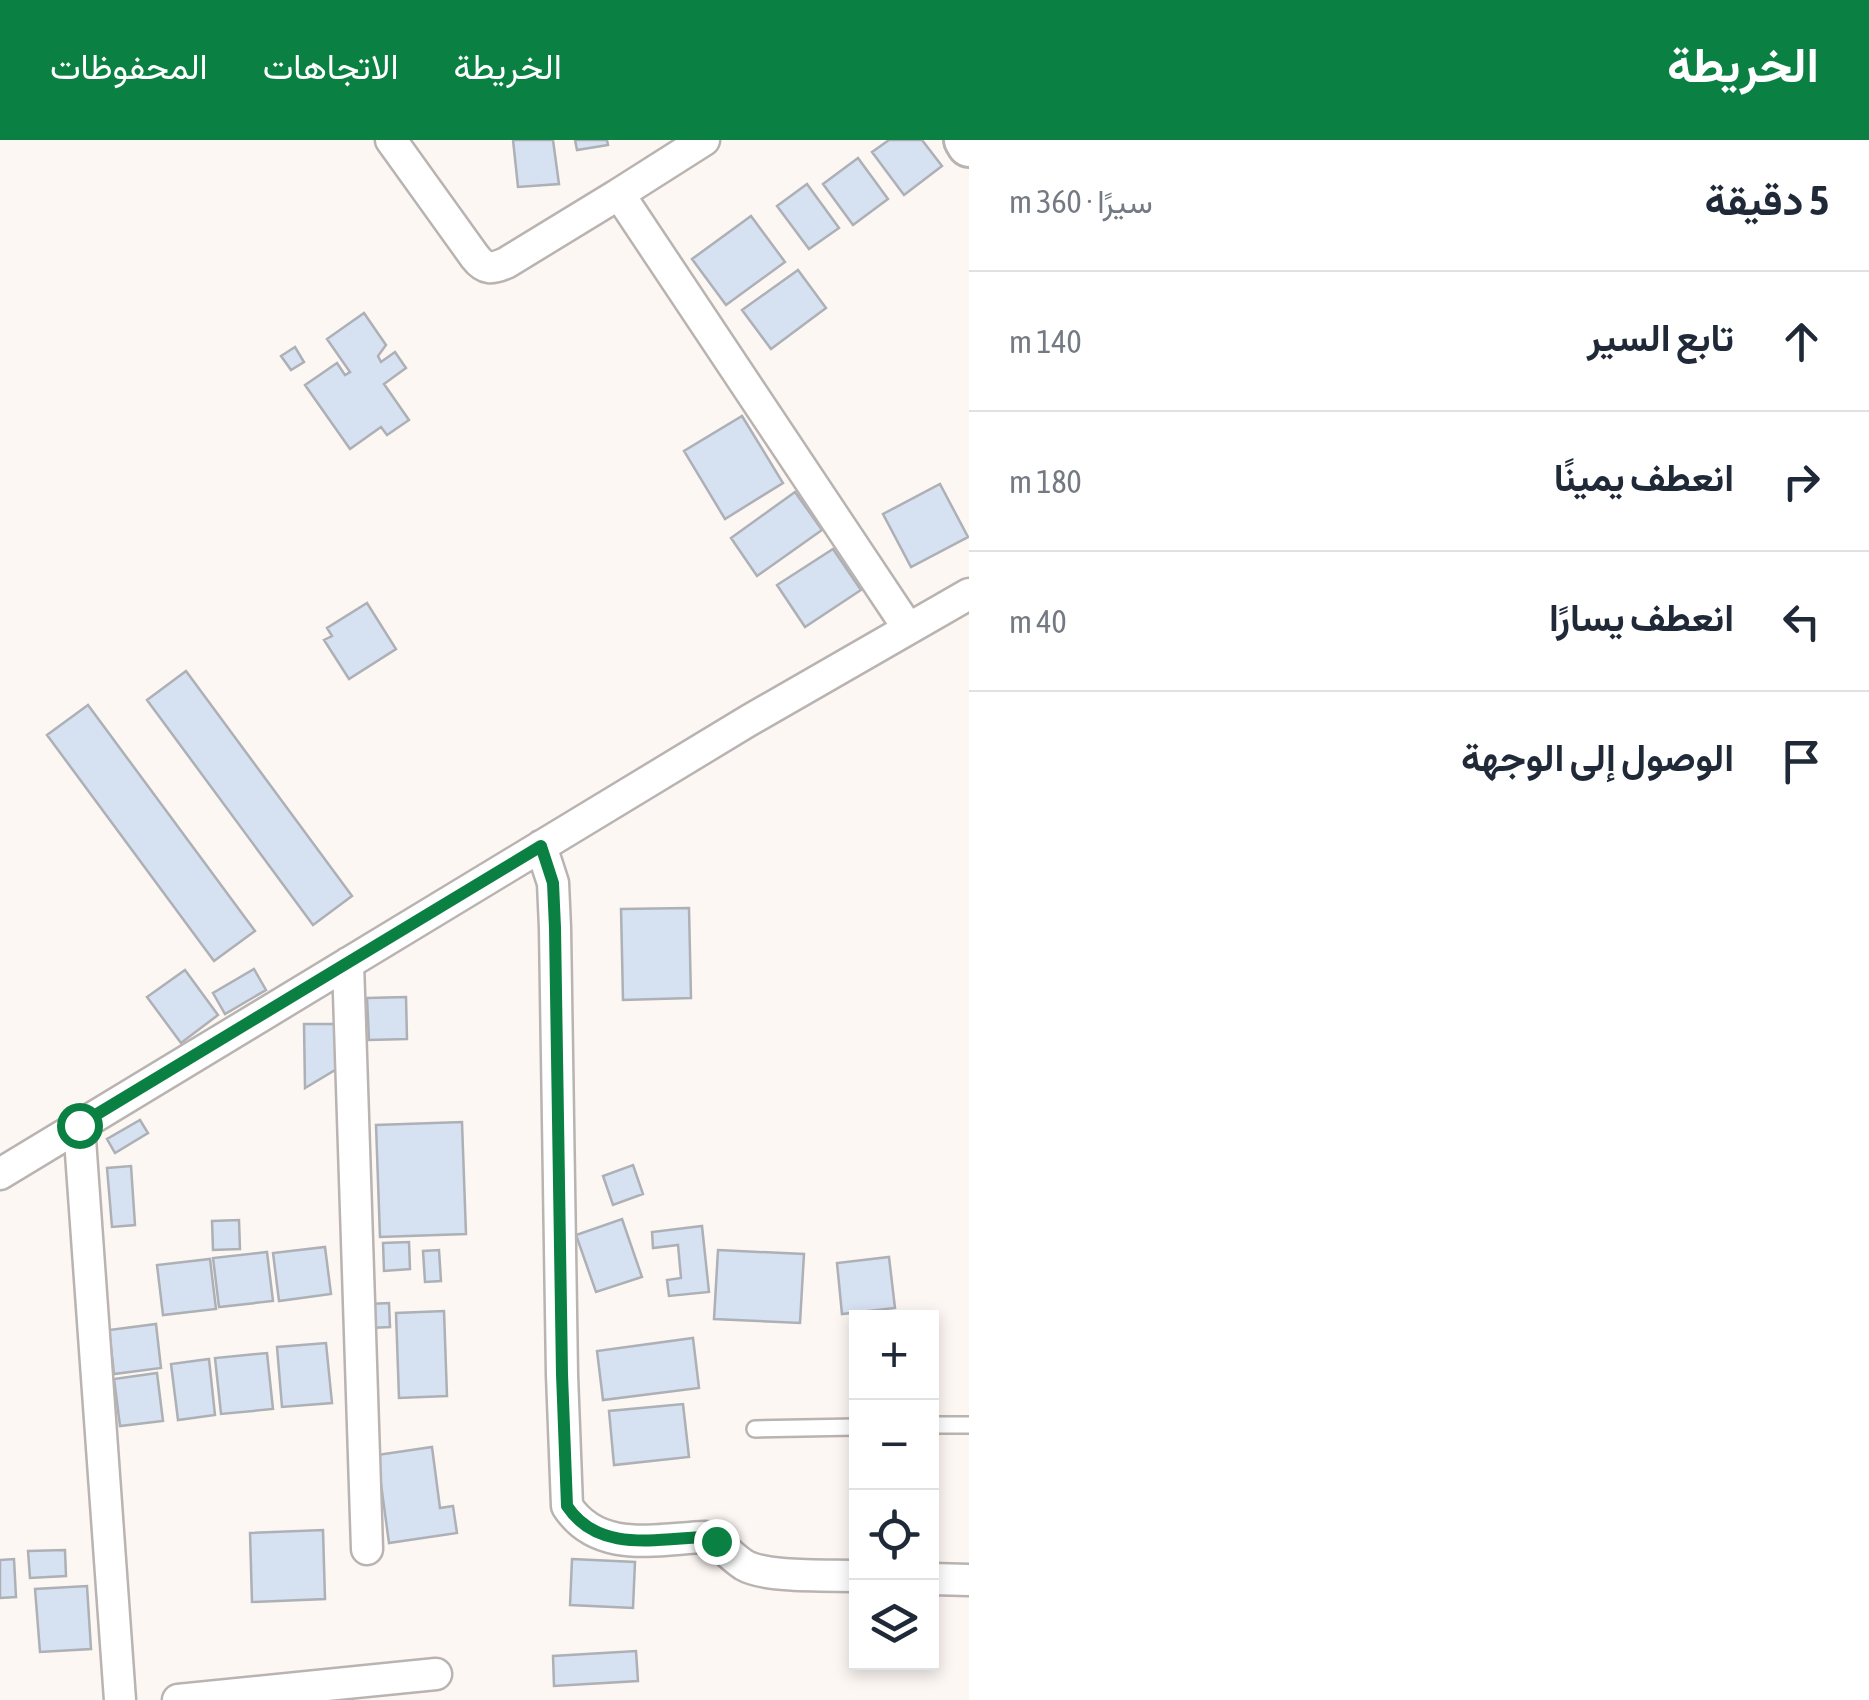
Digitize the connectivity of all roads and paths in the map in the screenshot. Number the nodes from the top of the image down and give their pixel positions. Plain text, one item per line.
1 (391, 140) edge
2 (704, 140) edge
3 (620, 194) junction
4 (969, 594) edge
5 (908, 628) junction
6 (541, 846) junction
7 (348, 963) junction
8 (79, 1125) junction
9 (0, 1174) edge
10 (969, 1424) edge
11 (939, 1425) edge
12 (849, 1427) edge
13 (755, 1429) dead end
14 (367, 1549) dead end
15 (849, 1576) edge
16 (939, 1579) edge
17 (969, 1580) edge
18 (436, 1674) dead end
19 (378, 1690) edge
20 (120, 1700) edge
21 (178, 1700) edge

1 - 3 street
2 - 3 street
3 - 5 street
4 - 5 street
5 - 6 street
6 - 7 street
6 - 15 street
7 - 8 street
7 - 14 street
8 - 9 street
8 - 20 street
10 - 11 lane
12 - 13 lane
16 - 17 street
18 - 19 street
19 - 21 street

